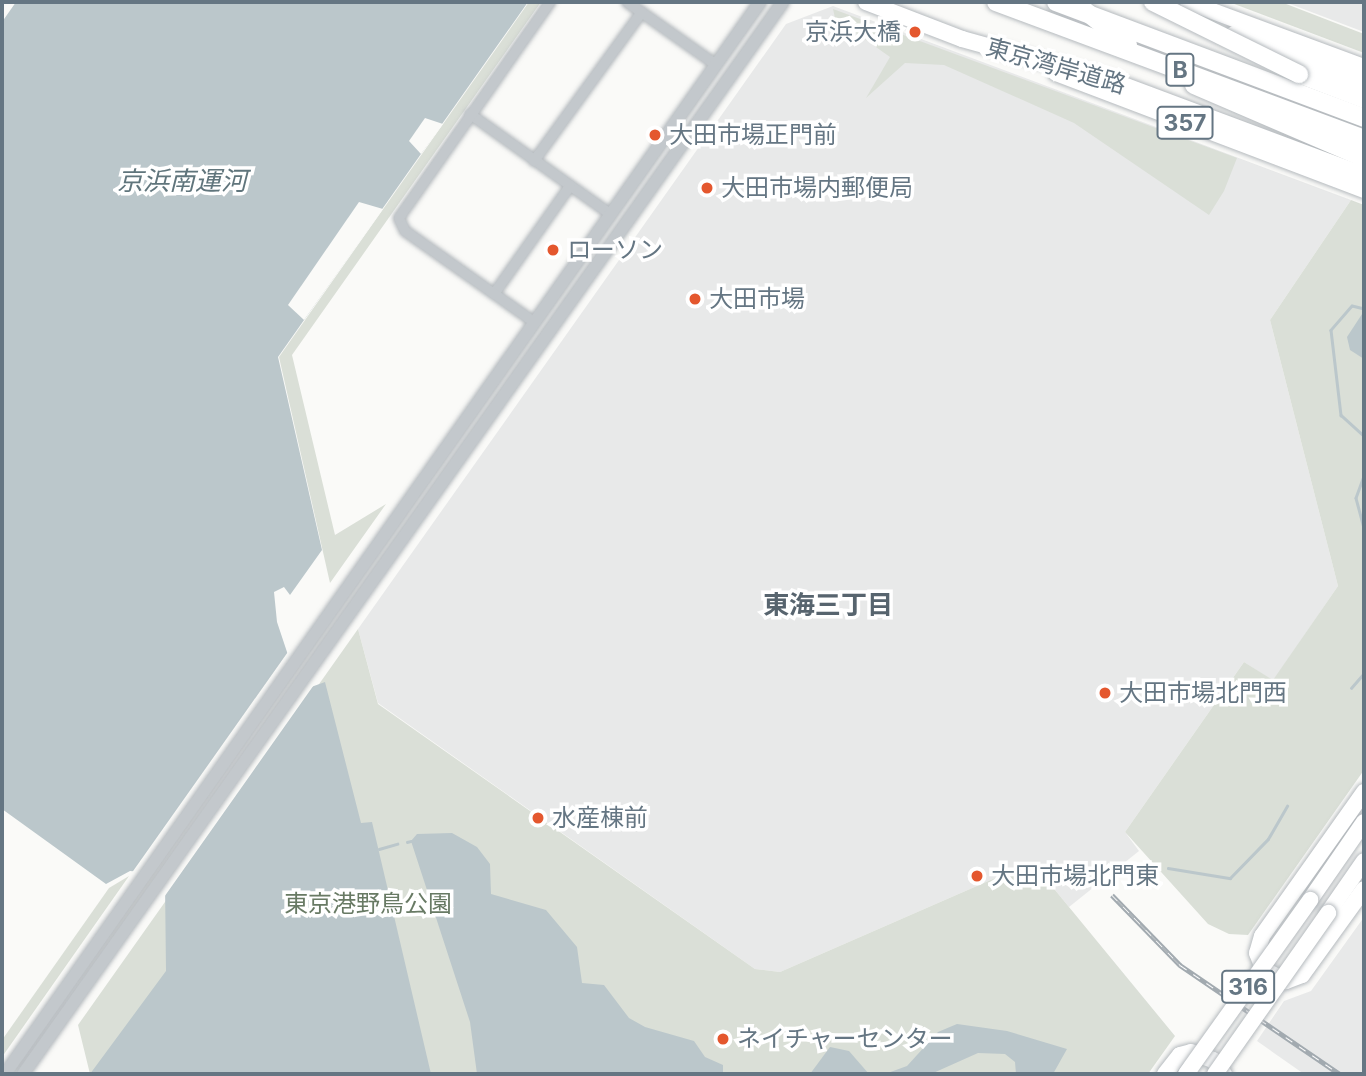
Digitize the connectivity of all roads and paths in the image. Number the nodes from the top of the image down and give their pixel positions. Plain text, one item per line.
1 (550, 2) edge
2 (627, 2) edge
3 (760, 2) edge
4 (783, 2) edge
5 (866, 2) edge
6 (996, 2) edge
7 (1056, 2) edge
8 (1074, 2) edge
9 (1146, 2) edge
10 (1153, 2) edge
11 (1188, 2) edge
12 (642, 12) junction
13 (1007, 51) junction
14 (715, 64) junction
15 (1364, 67) edge
16 (1364, 83) edge
17 (1364, 99) edge
18 (470, 114) junction
19 (1364, 118) edge
20 (1364, 139) edge
21 (1364, 158) edge
22 (534, 161) junction
23 (1364, 175) edge
24 (570, 186) junction
25 (1364, 190) edge
26 (610, 214) junction
27 (494, 294) junction
28 (534, 322) junction
29 (1364, 792) edge
30 (1364, 822) edge
31 (1364, 862) edge
32 (1364, 889) edge
33 (5, 1074) edge
34 (23, 1074) edge
35 (1165, 1074) edge
36 (1186, 1074) edge
37 (1215, 1074) edge
38 (1224, 1074) edge

1 - 18 street
2 - 12 street
3 - 14 street
4 - 34 street
5 - 13 main road, 東京湾岸道路 / 357
6 - 20 highway, B
7 - 19 highway, B
8 - 21 highway, B
9 - 16 main road
10 - 17 highway, B, bridge
11 - 15 main road
12 - 14 street
12 - 22 street
13 - 23 main road, 東京湾岸道路 / 357
13 - 25 main road, 357
14 - 26 street
18 - 22 street
18 - 27 street
22 - 24 street
24 - 26 street
24 - 27 street
26 - 28 street
27 - 28 street
28 - 33 street
29 - 32 main road
30 - 36 main road, 316, bridge
31 - 37 main road, 316, bridge
35 - 38 main road

